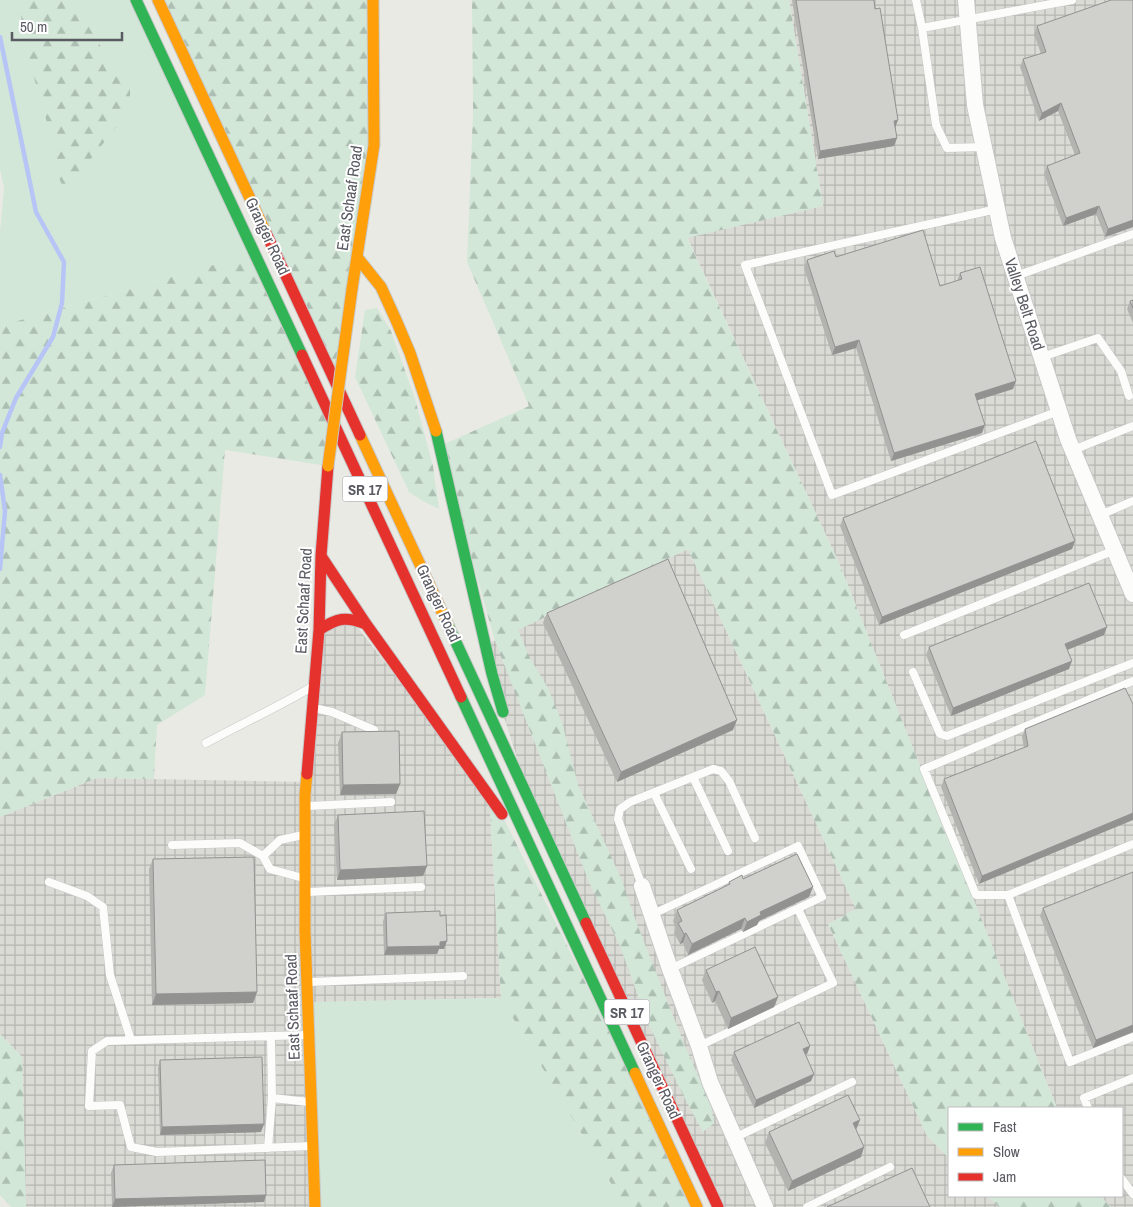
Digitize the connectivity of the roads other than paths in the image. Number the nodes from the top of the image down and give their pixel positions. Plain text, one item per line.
1 (136, 0) edge
2 (158, 0) edge
3 (373, 0) edge
4 (916, 0) edge
5 (966, 0) edge
6 (1072, 0) edge
7 (967, 19) junction
8 (922, 28) junction
9 (984, 147) junction
10 (997, 209) junction
11 (1133, 234) edge
12 (356, 258) junction
13 (1016, 276) junction
14 (1042, 358) junction
15 (1129, 396) dead end
16 (1059, 411) junction
17 (1133, 426) edge
18 (1073, 450) junction
19 (1133, 501) edge
20 (1100, 515) junction
21 (1114, 550) junction
22 (321, 556) junction
23 (1129, 572) edge
24 (1133, 594) edge
25 (366, 624) junction
26 (318, 630) junction
27 (904, 634) dead end
28 (1133, 663) edge
29 (913, 672) dead end
30 (1133, 681) edge
31 (314, 686) junction
32 (312, 707) junction
33 (374, 730) edge
34 (206, 743) dead end
35 (693, 777) junction
36 (654, 793) junction
37 (391, 802) dead end
38 (305, 806) junction
39 (536, 816) junction
40 (305, 835) junction
41 (755, 838) dead end
42 (1133, 844) edge
43 (172, 846) dead end
44 (728, 851) dead end
45 (263, 856) junction
46 (691, 869) dead end
47 (305, 879) junction
48 (49, 882) dead end
49 (642, 886) joint
50 (421, 887) dead end
51 (305, 892) junction
52 (1008, 896) junction
53 (798, 908) junction
54 (653, 914) junction
55 (670, 969) junction
56 (463, 976) dead end
57 (590, 979) junction
58 (307, 982) junction
59 (309, 1035) junction
60 (272, 1036) junction
61 (1133, 1037) edge
62 (131, 1040) junction
63 (700, 1046) junction
64 (1133, 1078) edge
65 (852, 1082) dead end
66 (272, 1098) junction
67 (311, 1102) junction
68 (1088, 1107) edge
69 (734, 1138) junction
70 (313, 1146) junction
71 (268, 1148) junction
72 (890, 1168) dead end
73 (1123, 1180) edge
74 (1133, 1194) edge
75 (315, 1207) edge
76 (696, 1207) edge
77 (718, 1207) edge
78 (764, 1207) edge
79 (807, 1207) edge

1 - 57 main road, Granger Road / SR 17
2 - 39 main road, Granger Road / SR 17
3 - 12 main road, East Schaaf Road
4 - 8 lane
5 - 7 street, Valley Belt Road
6 - 7 lane
7 - 8 lane
7 - 9 street, Valley Belt Road
8 - 9 lane
9 - 10 street, Valley Belt Road
10 - 13 street, Valley Belt Road
10 - 16 lane
11 - 13 lane
12 - 22 main road, East Schaaf Road, bridge
12 - 39 main road
13 - 14 street, Valley Belt Road
14 - 15 lane
14 - 16 street, Valley Belt Road
16 - 18 street, Valley Belt Road
17 - 18 lane
18 - 20 street, Valley Belt Road
19 - 20 lane
20 - 21 street, Valley Belt Road
21 - 23 street, Valley Belt Road
21 - 27 lane
22 - 25 main road
22 - 26 main road, East Schaaf Road
23 - 24 street, Valley Belt Road
25 - 26 main road
25 - 57 main road
26 - 31 main road, East Schaaf Road
28 - 29 lane
30 - 52 lane
31 - 32 main road, East Schaaf Road
31 - 34 lane
32 - 33 lane
32 - 38 main road, East Schaaf Road
35 - 36 lane
35 - 41 lane
35 - 44 lane
36 - 46 lane
36 - 49 lane
37 - 38 lane
38 - 40 main road, East Schaaf Road
39 - 77 main road, Granger Road / SR 17
40 - 45 lane
40 - 47 main road, East Schaaf Road
42 - 52 lane
43 - 45 lane
45 - 47 lane
47 - 51 main road, East Schaaf Road
48 - 62 lane
49 - 54 street
50 - 51 lane
51 - 58 main road, East Schaaf Road
52 - 61 lane
53 - 54 lane
53 - 55 lane
53 - 63 lane
54 - 55 street
55 - 63 street
56 - 58 lane
57 - 76 main road, Granger Road / SR 17
58 - 59 main road, East Schaaf Road
59 - 60 lane
59 - 67 main road, East Schaaf Road
60 - 62 lane
60 - 66 lane
62 - 71 lane
63 - 69 street
64 - 68 lane
65 - 69 lane
66 - 67 lane
66 - 71 lane
67 - 70 main road, East Schaaf Road
69 - 78 street
70 - 71 lane
70 - 75 main road, East Schaaf Road
72 - 79 lane
73 - 74 lane

